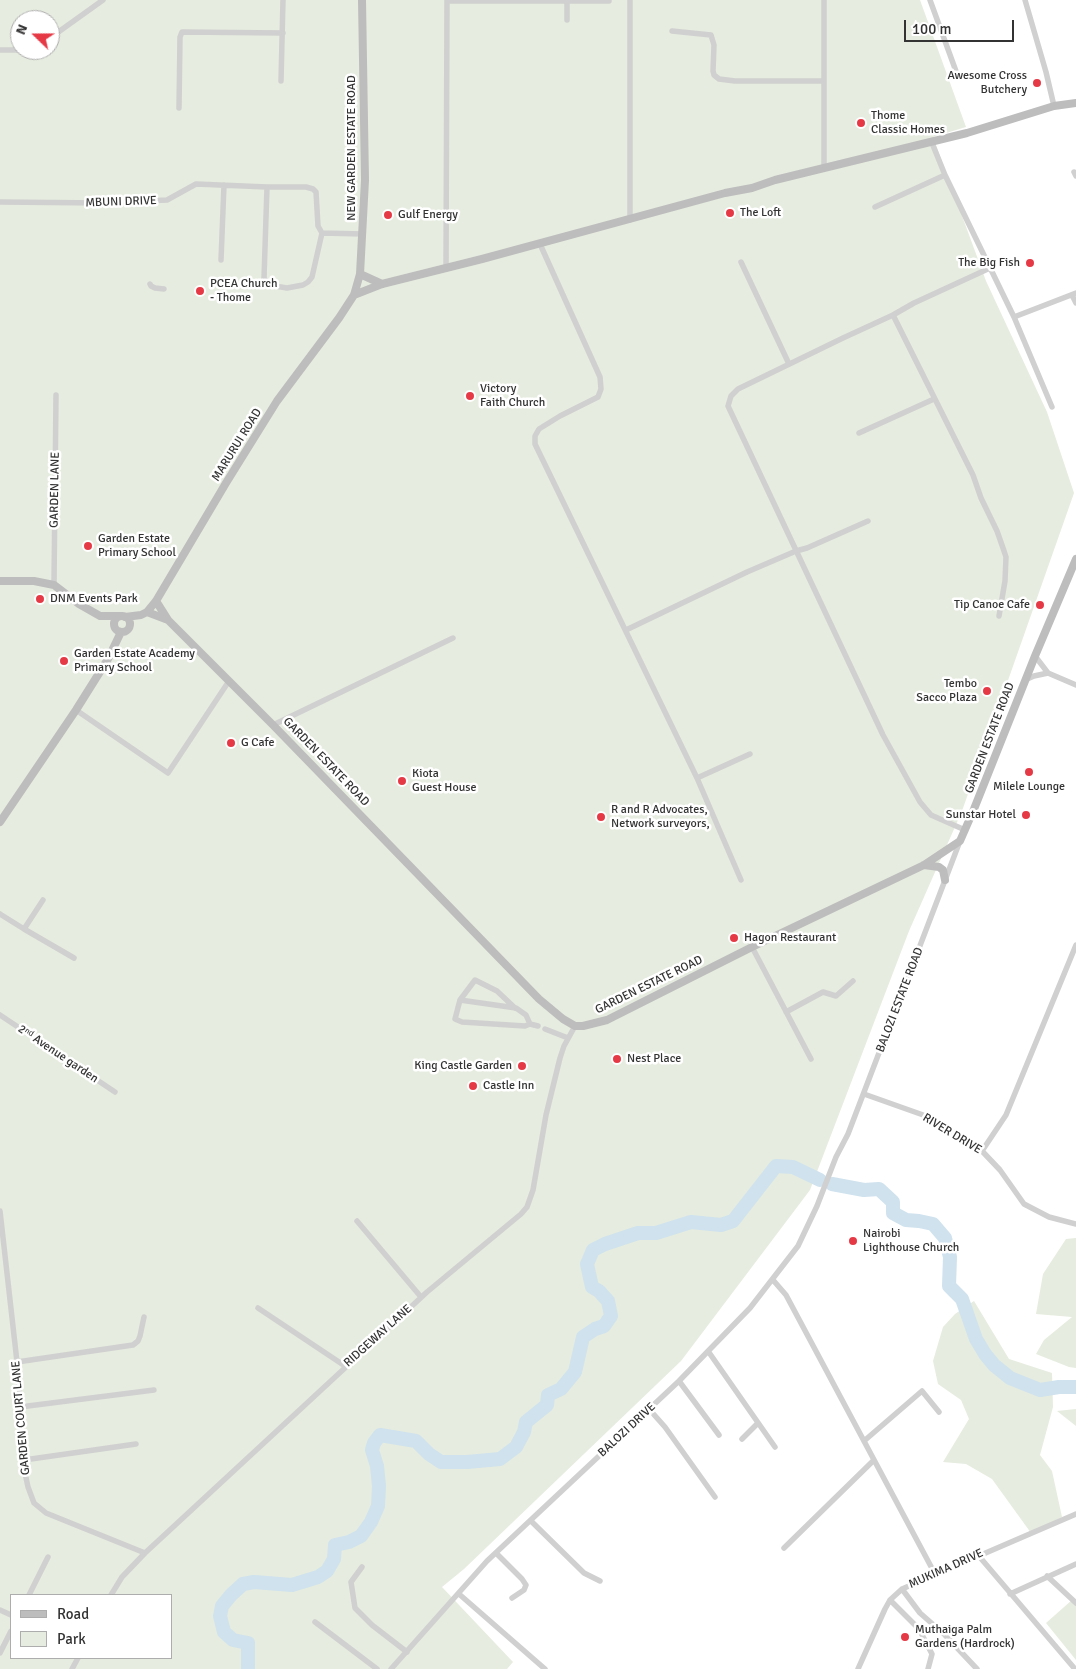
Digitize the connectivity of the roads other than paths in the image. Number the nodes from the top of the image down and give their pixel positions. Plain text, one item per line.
1 (103, 0) edge
2 (284, 0) edge
3 (362, 0) edge
4 (447, 0) edge
5 (630, 0) edge
6 (824, 0) edge
7 (930, 0) edge
8 (1025, 0) edge
9 (567, 1) edge
10 (609, 1) edge
11 (566, 20) dead end
12 (60, 31) edge
13 (672, 31) dead end
14 (283, 33) junction
15 (958, 74) dead end
16 (281, 81) dead end
17 (823, 81) junction
18 (1076, 103) edge
19 (1054, 106) junction
20 (179, 108) dead end
21 (932, 143) junction
22 (824, 168) junction
23 (945, 175) junction
24 (224, 185) junction
25 (267, 187) junction
26 (0, 202) edge
27 (875, 207) dead end
28 (630, 220) junction
29 (322, 233) junction
30 (363, 234) junction
31 (540, 244) junction
32 (221, 260) dead end
33 (741, 262) dead end
34 (990, 268) junction
35 (446, 269) junction
36 (360, 274) junction
37 (150, 284) dead end
38 (382, 284) junction
39 (164, 289) dead end
40 (1074, 294) edge
41 (354, 295) junction
42 (1076, 303) edge
43 (893, 315) junction
44 (1014, 317) junction
45 (789, 364) junction
46 (56, 395) dead end
47 (934, 399) junction
48 (1052, 407) dead end
49 (859, 433) dead end
50 (868, 521) dead end
51 (796, 551) junction
52 (1076, 559) edge
53 (0, 580) edge
54 (54, 584) junction
55 (156, 601) junction
56 (144, 613) junction
57 (100, 616) junction
58 (123, 616) junction
59 (999, 616) dead end
60 (168, 620) junction
61 (122, 629) junction
62 (626, 630) junction
63 (453, 638) dead end
64 (1034, 656) junction
65 (1048, 673) junction
66 (1025, 680) junction
67 (230, 681) junction
68 (1076, 685) edge
69 (76, 710) junction
70 (273, 725) junction
71 (750, 754) dead end
72 (697, 778) junction
73 (0, 822) edge
74 (965, 830) junction
75 (960, 841) junction
76 (924, 865) junction
77 (741, 880) dead end
78 (945, 880) junction
79 (43, 900) dead end
80 (0, 914) edge
81 (24, 929) junction
82 (1076, 945) edge
83 (752, 947) junction
84 (74, 958) dead end
85 (853, 981) dead end
86 (460, 1000) junction
87 (516, 1008) junction
88 (786, 1012) junction
89 (0, 1015) edge
90 (530, 1024) junction
91 (538, 1026) dead end
92 (575, 1026) junction
93 (545, 1029) dead end
94 (568, 1038) junction
95 (811, 1059) dead end
96 (115, 1092) dead end
97 (864, 1094) junction
98 (982, 1151) junction
99 (836, 1157) joint
100 (0, 1211) edge
101 (357, 1221) dead end
102 (1076, 1224) edge
103 (773, 1280) junction
104 (421, 1297) junction
105 (258, 1308) dead end
106 (144, 1318) dead end
107 (708, 1352) junction
108 (17, 1362) junction
109 (345, 1366) junction
110 (679, 1381) junction
111 (154, 1390) dead end
112 (20, 1407) junction
113 (650, 1409) junction
114 (939, 1412) dead end
115 (758, 1423) junction
116 (719, 1435) dead end
117 (742, 1439) dead end
118 (864, 1441) junction
119 (136, 1444) dead end
120 (775, 1447) dead end
121 (24, 1460) junction
122 (874, 1460) junction
123 (715, 1497) dead end
124 (1076, 1514) edge
125 (530, 1521) junction
126 (784, 1548) dead end
127 (144, 1553) junction
128 (496, 1553) junction
129 (978, 1556) junction
130 (48, 1557) dead end
131 (1076, 1564) edge
132 (362, 1566) dead end
133 (935, 1574) junction
134 (1046, 1576) junction
135 (600, 1581) dead end
136 (902, 1589) junction
137 (30, 1594) edge
138 (112, 1594) edge
139 (459, 1594) junction
140 (1010, 1594) junction
141 (512, 1598) dead end
142 (890, 1600) junction
143 (1076, 1603) edge
144 (316, 1622) dead end
145 (10, 1633) edge
146 (407, 1652) junction
147 (0, 1653) edge
148 (377, 1669) edge
149 (391, 1669) edge
150 (545, 1669) edge
151 (858, 1669) edge
152 (928, 1669) edge
153 (977, 1669) edge
154 (1075, 1669) edge

1 - 12 street
2 - 14 street
3 - 30 street, NEW GARDEN ESTATE ROAD
4 - 9 street
4 - 35 street
5 - 28 street
6 - 17 street
7 - 15 street
8 - 19 street
9 - 10 street
9 - 11 street
13 - 17 street
14 - 16 street
14 - 20 street
17 - 22 street
18 - 19 street
19 - 21 street
21 - 22 street
21 - 23 street
22 - 28 street
23 - 27 street
23 - 34 street
24 - 25 street, MBUNI DRIVE
24 - 26 street, MBUNI DRIVE
24 - 32 street
25 - 29 street, MBUNI DRIVE
25 - 29 street
28 - 31 street
29 - 30 street
30 - 36 street, NEW GARDEN ESTATE ROAD
31 - 35 street
31 - 62 street
33 - 45 street
34 - 43 street
34 - 44 street
35 - 38 street
36 - 38 street
36 - 41 street, NEW GARDEN ESTATE ROAD
37 - 39 street
38 - 41 street
40 - 42 street
40 - 44 street
41 - 55 street, MARURUI ROAD
43 - 45 street
43 - 47 street
44 - 48 street
45 - 51 street
46 - 54 street, GARDEN LANE
47 - 49 street
47 - 59 street
50 - 51 street
51 - 62 street
51 - 74 street
52 - 64 street, GARDEN ESTATE ROAD
53 - 54 street
54 - 57 street, GARDEN ESTATE ROAD
55 - 56 street, MARURUI ROAD
55 - 60 street
56 - 58 street, GARDEN ESTATE ROAD
56 - 60 street, GARDEN ESTATE ROAD
56 - 61 street, MARURUI ROAD
57 - 58 street, GARDEN ESTATE ROAD
57 - 61 street
58 - 61 street
58 - 61 street
60 - 67 street, GARDEN ESTATE ROAD
61 - 69 street
62 - 72 street
63 - 70 street
64 - 65 street
64 - 66 street, GARDEN ESTATE ROAD
65 - 66 street
65 - 68 street
66 - 74 street, GARDEN ESTATE ROAD
67 - 69 street
67 - 70 street, GARDEN ESTATE ROAD
69 - 73 street
70 - 92 street, GARDEN ESTATE ROAD
71 - 72 street
72 - 77 street
74 - 75 street, GARDEN ESTATE ROAD
75 - 76 street, GARDEN ESTATE ROAD
75 - 78 street, BALOZI ESTATE ROAD
76 - 78 street
76 - 83 street, GARDEN ESTATE ROAD
78 - 97 street, BALOZI ESTATE ROAD
79 - 81 street
80 - 81 street
81 - 84 street
82 - 98 street
83 - 88 street
83 - 92 street, GARDEN ESTATE ROAD
85 - 88 street
86 - 87 street
86 - 87 street
86 - 90 street
87 - 90 street
88 - 95 street
89 - 96 street, 2ⁿᵈ Avenue garden
90 - 91 street
92 - 94 street, RIDGEWAY LANE
93 - 94 street
94 - 104 street, RIDGEWAY LANE
97 - 98 street, RIVER DRIVE
97 - 99 street, BALOZI ESTATE ROAD
98 - 102 street, RIVER DRIVE
99 - 103 street, BALOZI DRIVE
100 - 108 street, GARDEN COURT LANE
101 - 104 street
103 - 107 street, BALOZI DRIVE
103 - 118 street
104 - 109 street, RIDGEWAY LANE
105 - 109 street
106 - 108 street
107 - 110 street, BALOZI DRIVE
107 - 115 street
108 - 112 street, GARDEN COURT LANE
109 - 127 street, RIDGEWAY LANE
110 - 113 street, BALOZI DRIVE
110 - 116 street
111 - 112 street
112 - 121 street, GARDEN COURT LANE
113 - 123 street
113 - 125 street, BALOZI DRIVE
114 - 118 street
115 - 117 street
115 - 120 street
118 - 122 street
119 - 121 street
121 - 127 street, GARDEN COURT LANE
122 - 126 street
122 - 133 street
124 - 129 street, MUKIMA DRIVE
125 - 128 street, BALOZI DRIVE
125 - 135 street
127 - 138 street, RIDGEWAY LANE
128 - 139 street, BALOZI DRIVE
128 - 141 street
129 - 133 street, MUKIMA DRIVE
129 - 140 street
130 - 137 street
131 - 134 street
132 - 146 street
133 - 136 street, MUKIMA DRIVE
134 - 140 street
134 - 143 street
136 - 142 street, MUKIMA DRIVE
136 - 153 street
139 - 146 street, BALOZI DRIVE
139 - 150 street
140 - 154 street
142 - 151 street, MUKIMA DRIVE
142 - 152 street
144 - 148 street
145 - 147 street
146 - 149 street, BALOZI DRIVE

